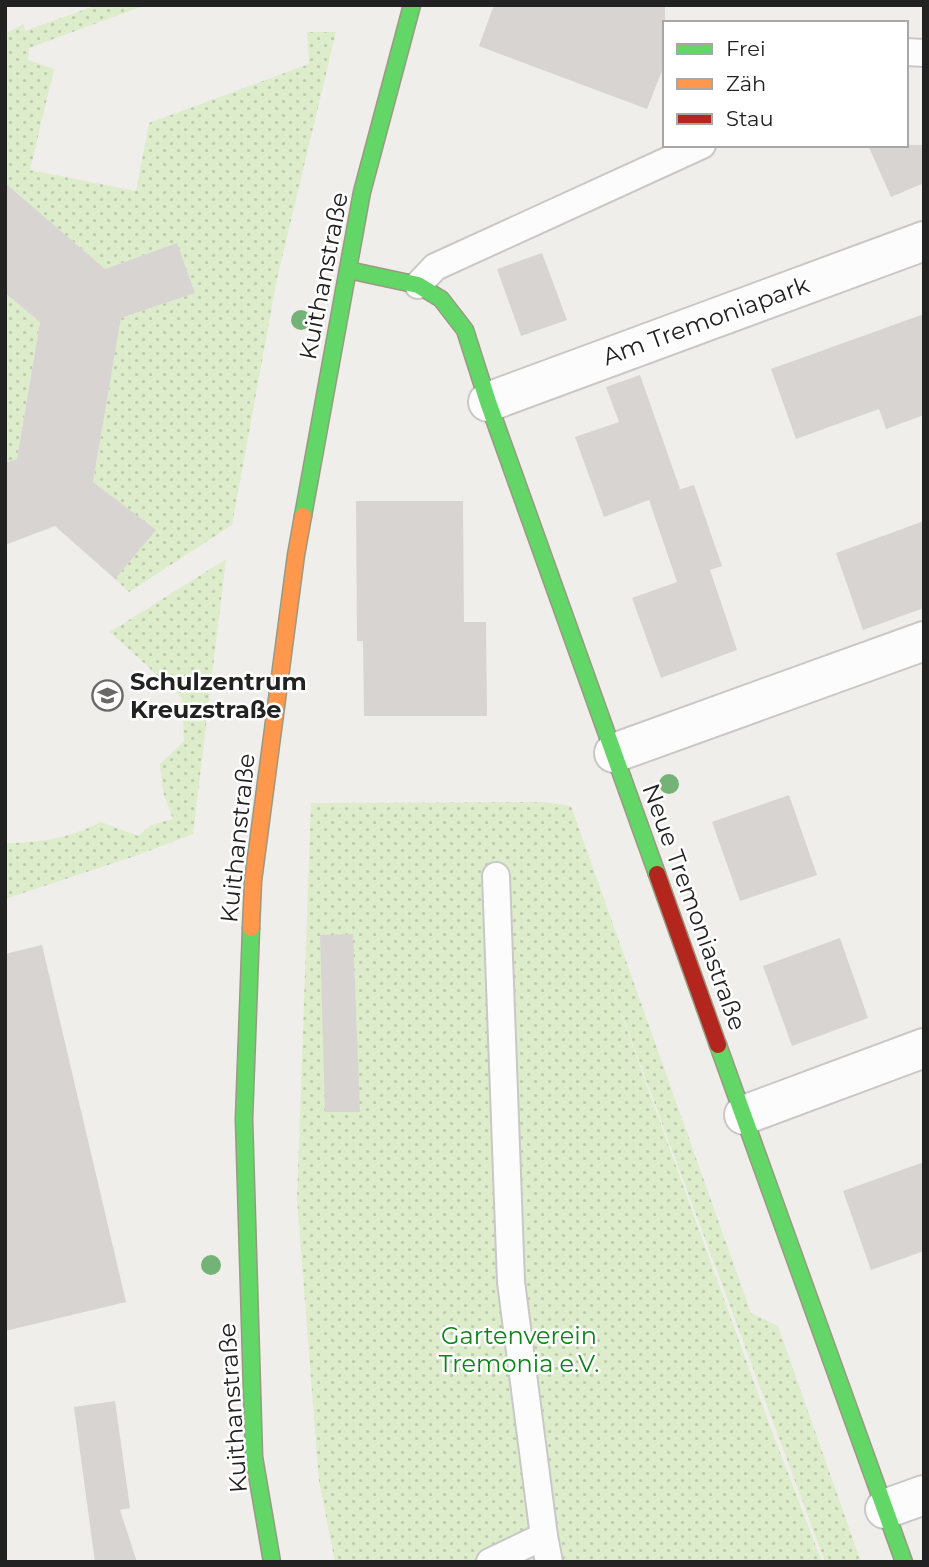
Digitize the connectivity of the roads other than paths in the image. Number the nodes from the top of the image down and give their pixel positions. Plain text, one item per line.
1 (412, 5) edge
2 (698, 147) edge
3 (924, 241) edge
4 (348, 270) junction
5 (418, 285) junction
6 (488, 402) junction
7 (924, 641) edge
8 (614, 753) junction
9 (496, 876) dead end
10 (924, 1048) edge
11 (744, 1115) junction
12 (924, 1495) edge
13 (885, 1509) junction
14 (546, 1549) edge
15 (272, 1562) edge
16 (490, 1562) edge
17 (904, 1562) edge

1 - 4 street, Kuithanstraße
2 - 5 lane
3 - 6 street, Am Tremoniapark
4 - 5 street
4 - 15 street, Kuithanstraße
5 - 6 street, Neue Tremoniastraße
6 - 8 street, Neue Tremoniastraße
7 - 8 street
8 - 11 street, Neue Tremoniastraße
9 - 14 lane
10 - 11 street
11 - 13 street, Neue Tremoniastraße
12 - 13 street
13 - 17 street, Neue Tremoniastraße
14 - 16 lane

